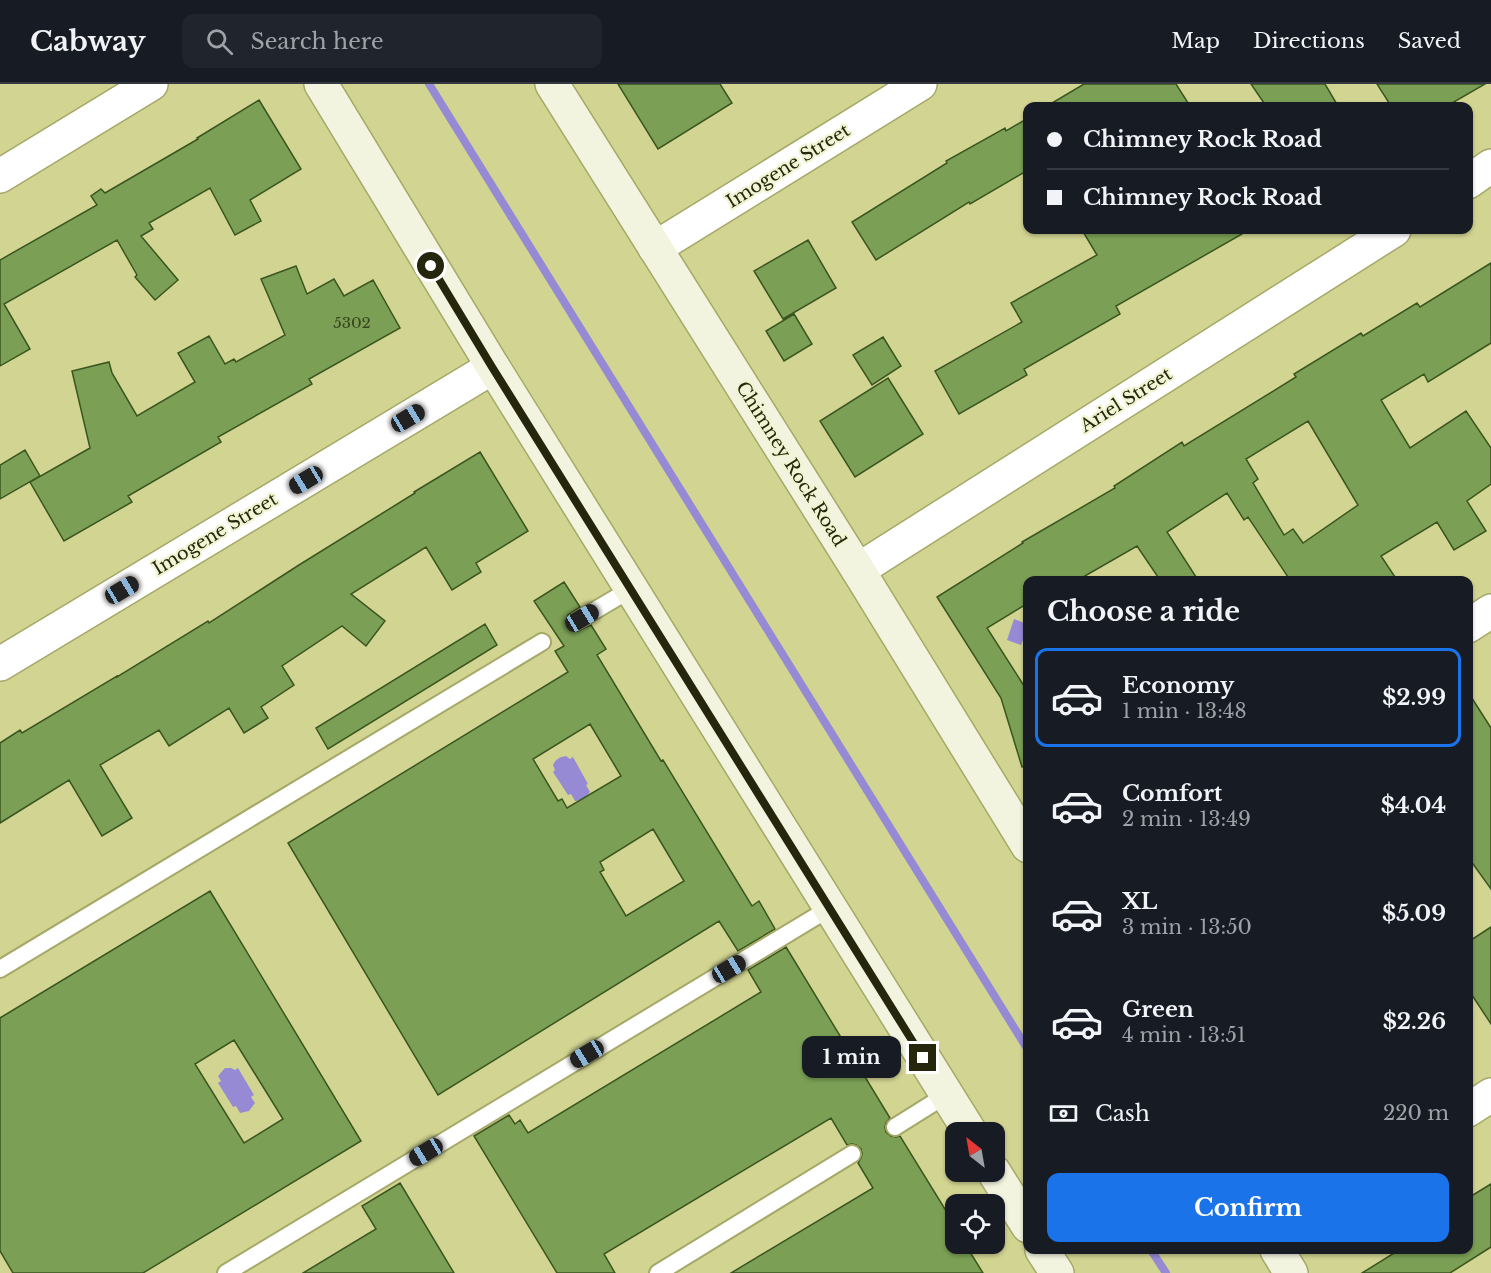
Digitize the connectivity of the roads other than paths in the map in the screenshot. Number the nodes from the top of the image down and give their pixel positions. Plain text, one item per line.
1 (151, 84) edge
2 (321, 84) edge
3 (552, 84) edge
4 (921, 84) edge
5 (1491, 166) edge
6 (0, 176) edge
7 (1473, 179) edge
8 (1388, 234) edge
9 (655, 248) junction
10 (492, 367) junction
11 (858, 570) junction
12 (631, 589) junction
13 (1491, 611) edge
14 (577, 621) dead end
15 (1473, 623) edge
16 (542, 642) dead end
17 (0, 664) edge
18 (1023, 838) edge
19 (830, 908) junction
20 (0, 969) edge
21 (946, 1095) junction
22 (1491, 1095) edge
23 (1473, 1107) edge
24 (964, 1122) edge
25 (895, 1127) dead end
26 (852, 1154) dead end
27 (1000, 1182) edge
28 (1023, 1218) edge
29 (1045, 1254) edge
30 (1279, 1254) edge
31 (226, 1273) edge
32 (658, 1273) edge
33 (1057, 1273) edge
34 (1291, 1273) edge

1 - 6 street
2 - 10 main road
3 - 9 main road, Chimney Rock Road
4 - 9 street, Imogene Street
5 - 7 street
8 - 11 street, Ariel Street
9 - 11 main road, Chimney Rock Road
10 - 12 main road
10 - 17 street, Imogene Street
11 - 18 main road, Chimney Rock Road
12 - 14 lane
12 - 19 main road
13 - 15 street
16 - 20 lane
19 - 21 main road
19 - 31 lane
21 - 24 main road
21 - 25 lane
22 - 23 street
26 - 32 lane
27 - 28 main road
29 - 33 main road
30 - 34 main road

